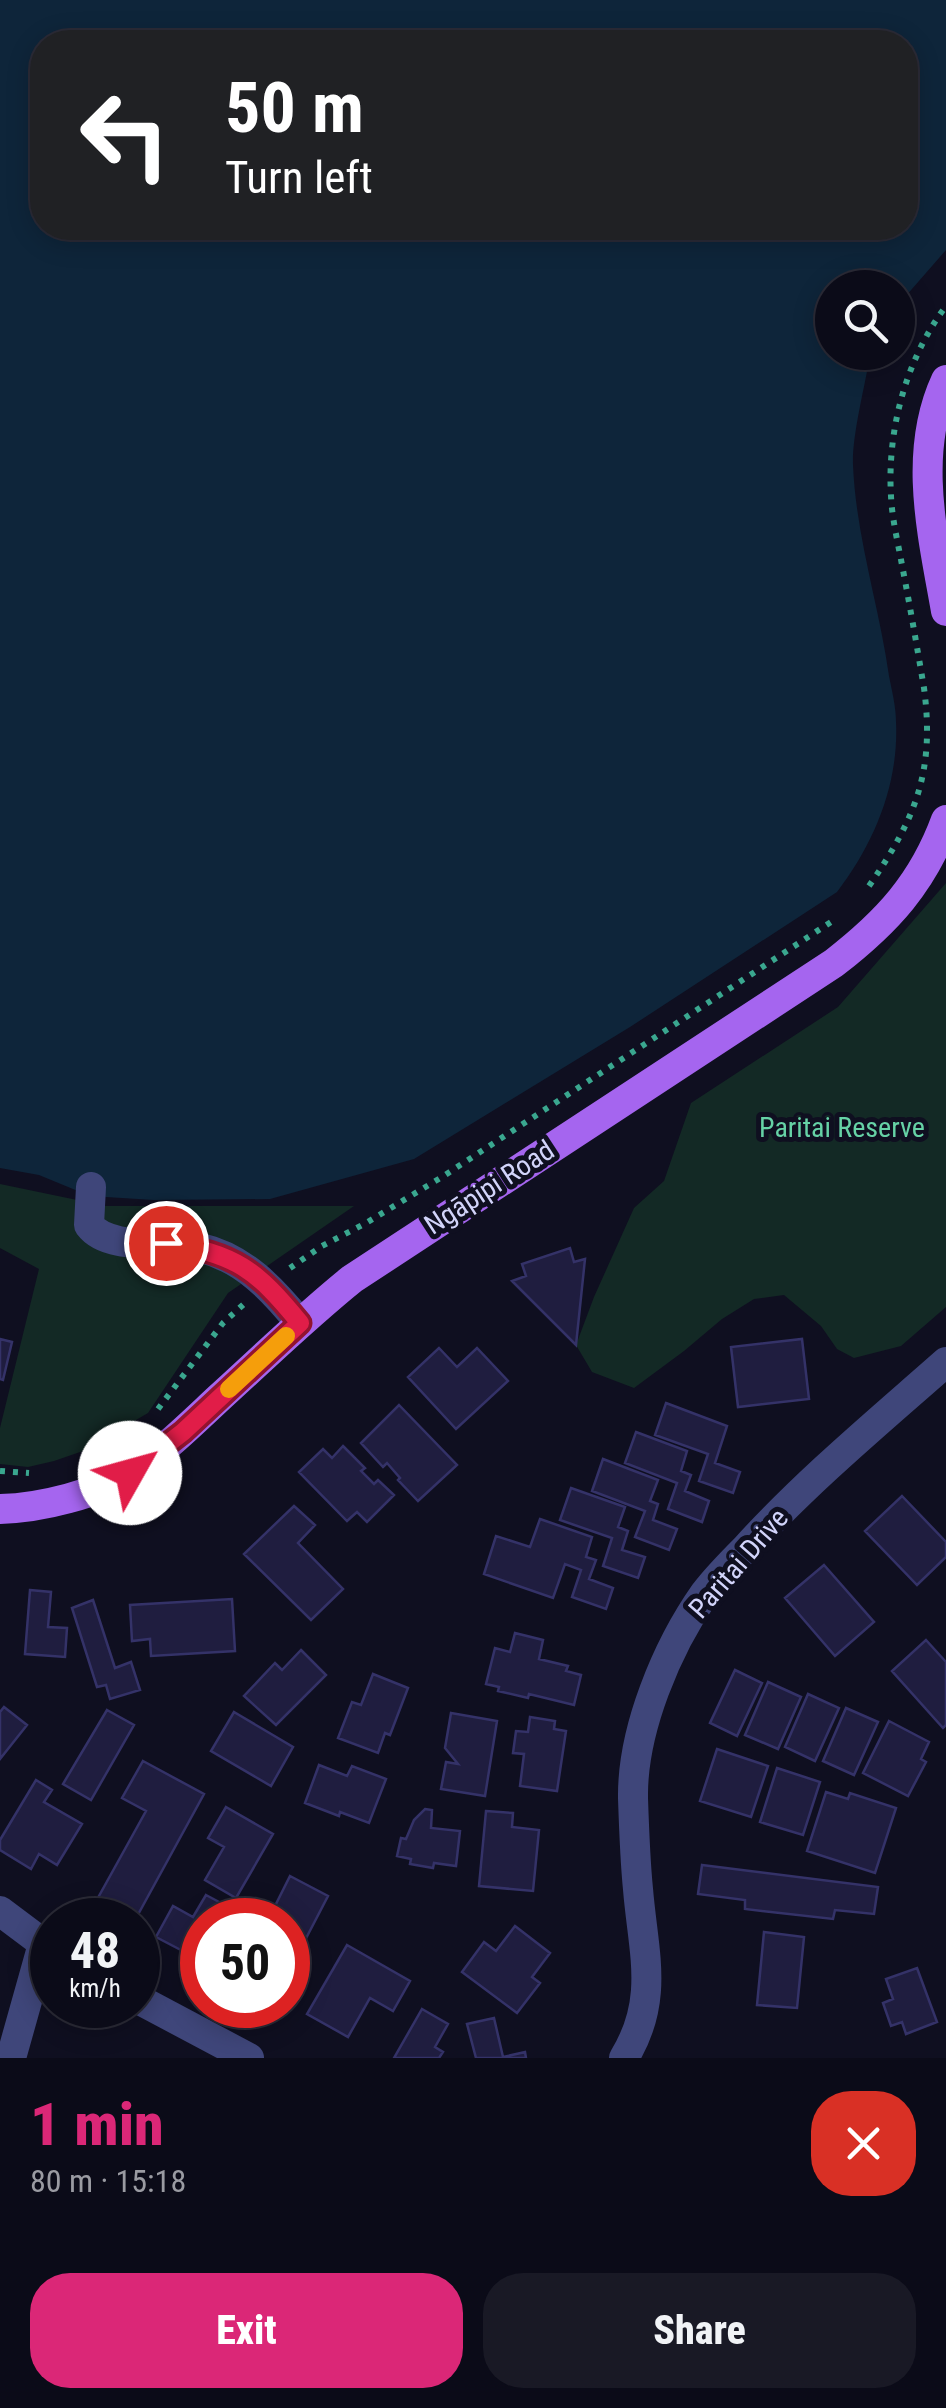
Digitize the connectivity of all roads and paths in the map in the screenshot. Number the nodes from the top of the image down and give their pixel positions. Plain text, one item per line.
1 (946, 306) edge
2 (946, 380) edge
3 (946, 611) edge
4 (946, 820) edge
5 (862, 894) dead end
6 (836, 918) dead end
7 (90, 1187) dead end
8 (266, 1284) junction
9 (300, 1323) junction
10 (946, 1362) edge
11 (68, 1467) dead end
12 (0, 1471) edge
13 (38, 1474) dead end
14 (0, 1509) edge
15 (0, 1911) edge
16 (30, 1934) edge
17 (30, 2001) edge
18 (160, 2011) edge
19 (11, 2058) edge
20 (248, 2058) edge
21 (624, 2058) edge

1 - 5 path
2 - 3 main road
4 - 9 main road, Ngāpipi Road
6 - 8 path
7 - 8 street
8 - 9 street
8 - 11 path
9 - 14 main road, Ngāpipi Road
10 - 21 street, Paritai Drive
12 - 13 path
15 - 16 street
17 - 19 street
18 - 20 street

